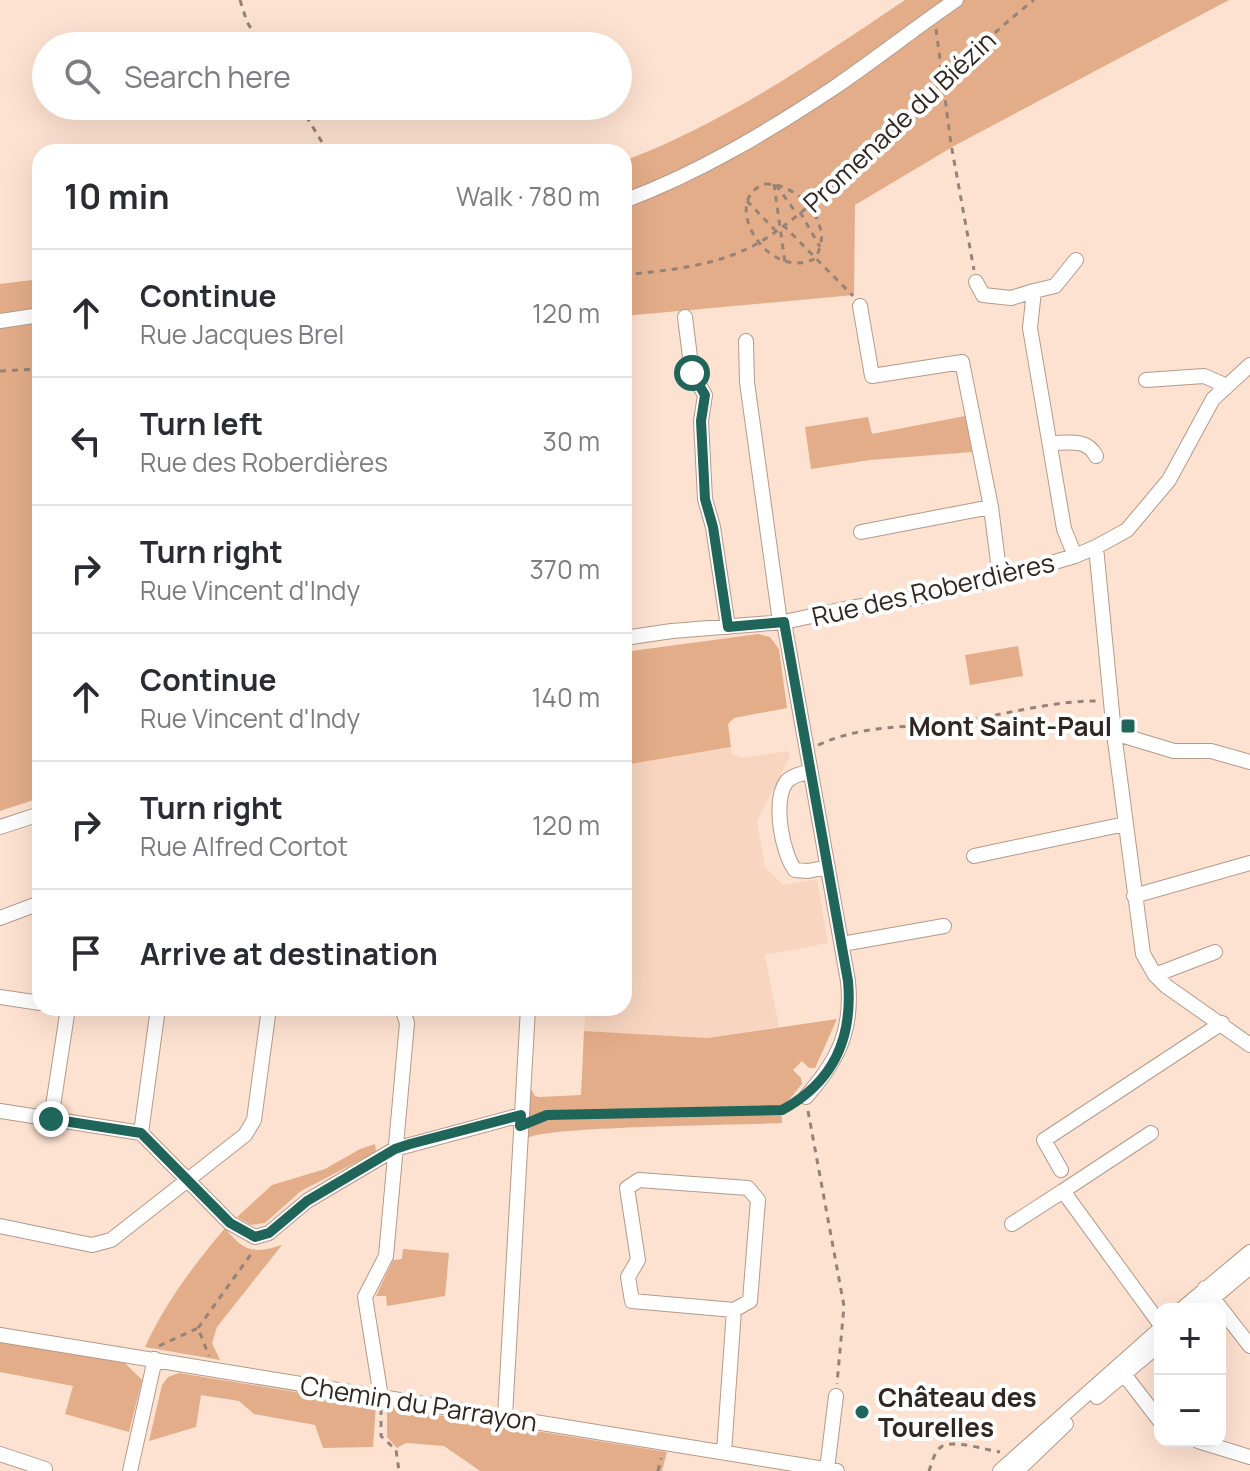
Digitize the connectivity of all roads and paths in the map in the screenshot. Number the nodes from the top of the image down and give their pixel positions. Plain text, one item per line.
1 (240, 0) edge
2 (956, 0) edge
3 (1034, 0) edge
4 (934, 14) junction
5 (253, 32) edge
6 (944, 83) junction
7 (309, 120) edge
8 (323, 144) edge
9 (775, 184) junction
10 (632, 198) edge
11 (747, 201) junction
12 (808, 206) junction
13 (799, 214) junction
14 (782, 226) junction
15 (775, 231) junction
16 (759, 242) junction
17 (820, 247) junction
18 (816, 258) junction
19 (1076, 260) dead end
20 (785, 263) junction
21 (632, 274) edge
22 (976, 282) joint
23 (1034, 291) junction
24 (860, 306) joint
25 (32, 316) edge
26 (685, 317) dead end
27 (0, 321) edge
28 (746, 341) dead end
29 (1250, 365) edge
30 (32, 369) edge
31 (0, 371) edge
32 (1146, 380) dead end
33 (1227, 386) junction
34 (1050, 443) junction
35 (1096, 456) dead end
36 (991, 507) junction
37 (861, 532) dead end
38 (1096, 547) junction
39 (1075, 556) junction
40 (1000, 578) junction
41 (782, 622) junction
42 (728, 627) junction
43 (632, 637) edge
44 (1111, 701) junction
45 (1114, 733) junction
46 (807, 749) junction
47 (1250, 762) edge
48 (811, 772) junction
49 (32, 817) edge
50 (1125, 824) junction
51 (0, 827) edge
52 (974, 856) dead end
53 (1250, 863) edge
54 (828, 867) junction
55 (1134, 896) junction
56 (32, 906) edge
57 (0, 918) edge
58 (944, 926) dead end
59 (842, 944) junction
60 (1215, 952) dead end
61 (1155, 975) junction
62 (0, 997) edge
63 (32, 1002) edge
64 (67, 1016) edge
65 (157, 1016) edge
66 (268, 1016) edge
67 (405, 1016) edge
68 (527, 1016) edge
69 (1222, 1023) junction
70 (1250, 1045) edge
71 (806, 1097) junction
72 (0, 1111) edge
73 (51, 1119) junction
74 (520, 1121) junction
75 (141, 1133) junction
76 (1151, 1133) dead end
77 (395, 1149) junction
78 (1061, 1170) dead end
79 (188, 1180) junction
80 (1063, 1191) junction
81 (1012, 1224) dead end
82 (0, 1226) edge
83 (255, 1237) junction
84 (1250, 1252) edge
85 (1250, 1267) edge
86 (1209, 1293) junction
87 (1192, 1303) edge
88 (1203, 1303) edge
89 (734, 1310) junction
90 (1154, 1318) edge
91 (198, 1328) junction
92 (1154, 1333) edge
93 (0, 1335) edge
94 (1250, 1346) edge
95 (1154, 1348) edge
96 (155, 1359) junction
97 (215, 1370) junction
98 (1120, 1370) junction
99 (836, 1396) joint
100 (381, 1397) junction
101 (1154, 1413) edge
102 (505, 1416) junction
103 (1218, 1447) edge
104 (724, 1452) junction
105 (0, 1454) edge
106 (1016, 1455) junction
107 (1250, 1457) edge
108 (45, 1469) dead end
109 (832, 1470) edge
110 (130, 1471) edge
111 (399, 1471) edge
112 (929, 1471) edge
113 (1000, 1471) edge
114 (1017, 1471) edge

1 - 5 path
2 - 4 street, Promenade du Biézin
3 - 6 path, Promenade du Biézin
4 - 6 path
4 - 10 street, Promenade du Biézin
6 - 12 path, Promenade du Biézin
6 - 22 path
7 - 8 path
9 - 11 path
9 - 12 path
9 - 13 path
9 - 14 path
11 - 15 path
11 - 16 path
12 - 13 path, Promenade du Biézin
12 - 17 path
13 - 14 path, Promenade du Biézin
13 - 17 path
14 - 15 path, Promenade du Biézin
14 - 18 path
14 - 20 path
15 - 16 path, Promenade du Biézin
16 - 20 path
16 - 21 path, Promenade du Biézin
17 - 18 path
18 - 20 path
18 - 24 path
19 - 23 street
22 - 23 street
23 - 34 street
24 - 36 street
25 - 27 street
26 - 42 street
28 - 41 street
29 - 33 street, Rue des Roberdières
30 - 31 path
32 - 33 street
33 - 38 street, Rue des Roberdières
34 - 35 street
34 - 39 street
36 - 37 street
36 - 40 street
38 - 39 street, Rue des Roberdières
38 - 44 street
39 - 40 street, Rue des Roberdières
40 - 41 street, Rue des Roberdières
41 - 42 street, Rue des Roberdières
41 - 46 street
42 - 43 street, Rue des Roberdières
44 - 45 street
44 - 46 path
45 - 47 street
45 - 50 street
46 - 48 street
48 - 54 street
48 - 54 street
49 - 51 street
50 - 52 street
50 - 55 street
53 - 55 street
54 - 59 street
55 - 61 street
56 - 57 street
58 - 59 street
59 - 71 street
60 - 61 street
61 - 69 street
62 - 63 street
64 - 73 street
65 - 75 street
66 - 79 street
67 - 77 street
68 - 74 street
69 - 70 street
69 - 78 street
71 - 74 path
71 - 99 path
72 - 73 street
73 - 75 street
74 - 77 street
74 - 102 street
75 - 79 street
76 - 80 street
77 - 83 street
77 - 100 street
79 - 82 street
79 - 83 street
80 - 81 street
80 - 90 street
83 - 91 path
84 - 86 street
85 - 86 street
86 - 87 street
86 - 88 street
86 - 94 street
89 - 89 street
89 - 104 street
91 - 96 path
91 - 97 path
92 - 98 street
93 - 96 street, Chemin du Parrayon
95 - 98 street
96 - 97 street, Chemin du Parrayon
96 - 110 street
97 - 100 street, Chemin du Parrayon
98 - 101 street
98 - 106 street
98 - 114 street
99 - 109 street
100 - 102 street, Chemin du Parrayon
100 - 111 path
102 - 104 street, Chemin du Parrayon
103 - 107 street
104 - 109 street, Chemin du Parrayon
105 - 108 street
106 - 112 path
106 - 113 street

